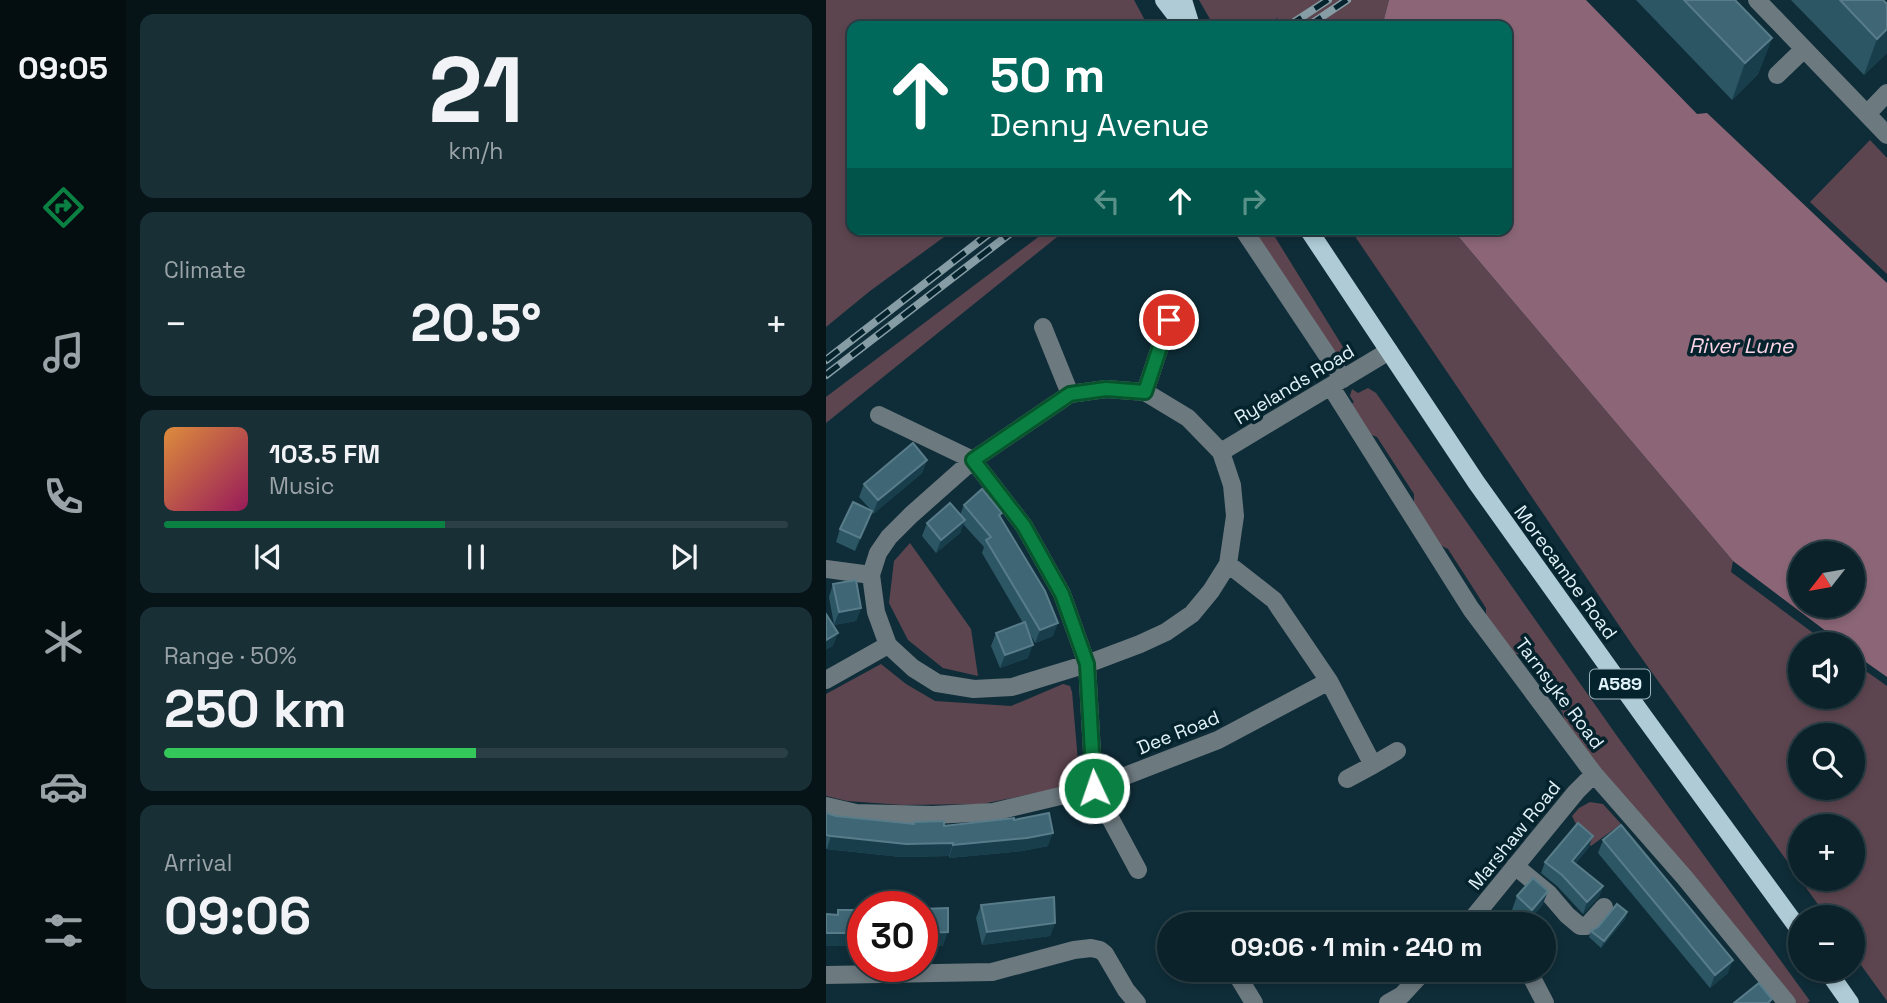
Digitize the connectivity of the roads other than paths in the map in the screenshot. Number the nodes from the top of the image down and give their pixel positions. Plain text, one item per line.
1 (1164, 0) edge
2 (1183, 0) edge
3 (1757, 0) edge
4 (1180, 21) edge
5 (1189, 21) edge
6 (1804, 49) junction
7 (1777, 75) dead end
8 (1887, 93) edge
9 (1867, 114) junction
10 (1887, 135) edge
11 (1248, 235) edge
12 (1312, 235) edge
13 (1169, 320) dead end
14 (1043, 327) dead end
15 (1389, 351) junction
16 (1337, 383) junction
17 (1145, 392) junction
18 (1070, 394) junction
19 (879, 415) dead end
20 (1221, 452) junction
21 (973, 460) junction
22 (1228, 564) junction
23 (826, 569) edge
24 (871, 575) junction
25 (888, 645) junction
26 (1087, 664) junction
27 (826, 680) edge
28 (1329, 681) junction
29 (1397, 751) dead end
30 (1373, 765) junction
31 (1594, 774) junction
32 (1347, 779) dead end
33 (1094, 788) junction
34 (826, 806) edge
35 (1515, 866) junction
36 (1138, 870) dead end
37 (1604, 907) dead end
38 (1479, 912) edge
39 (1788, 914) edge
40 (826, 975) edge
41 (1241, 982) edge
42 (1414, 982) edge
43 (1534, 982) edge
44 (1835, 982) edge
45 (1126, 999) edge
46 (1254, 1003) edge
47 (1388, 1003) edge
48 (1545, 1003) edge
49 (1787, 1003) edge
50 (1850, 1003) edge

1 - 4 main road
2 - 5 main road
3 - 6 street
6 - 7 street
6 - 9 street
8 - 9 street
9 - 10 street
11 - 16 street, Tarnsyke Road
12 - 15 main road, Morecambe Road / A589
13 - 17 street
14 - 18 street
15 - 16 street, Ryelands Road
15 - 39 main road, Morecambe Road / A589
16 - 20 street, Ryelands Road
16 - 31 street, Tarnsyke Road
17 - 18 street
17 - 20 street
18 - 21 street
19 - 21 street
20 - 22 street
21 - 24 street
21 - 26 street
22 - 26 street
22 - 28 street
23 - 24 street
24 - 25 street
25 - 26 street
25 - 27 street
26 - 33 street
28 - 30 street
28 - 33 street, Dee Road
29 - 30 street
30 - 32 street
31 - 35 street, Marshaw Road
31 - 49 street, Tarnsyke Road
33 - 34 street, Dee Road
33 - 36 street
35 - 37 street
35 - 38 street, Marshaw Road
40 - 45 street
41 - 46 street
42 - 47 street
43 - 48 street
44 - 50 main road

